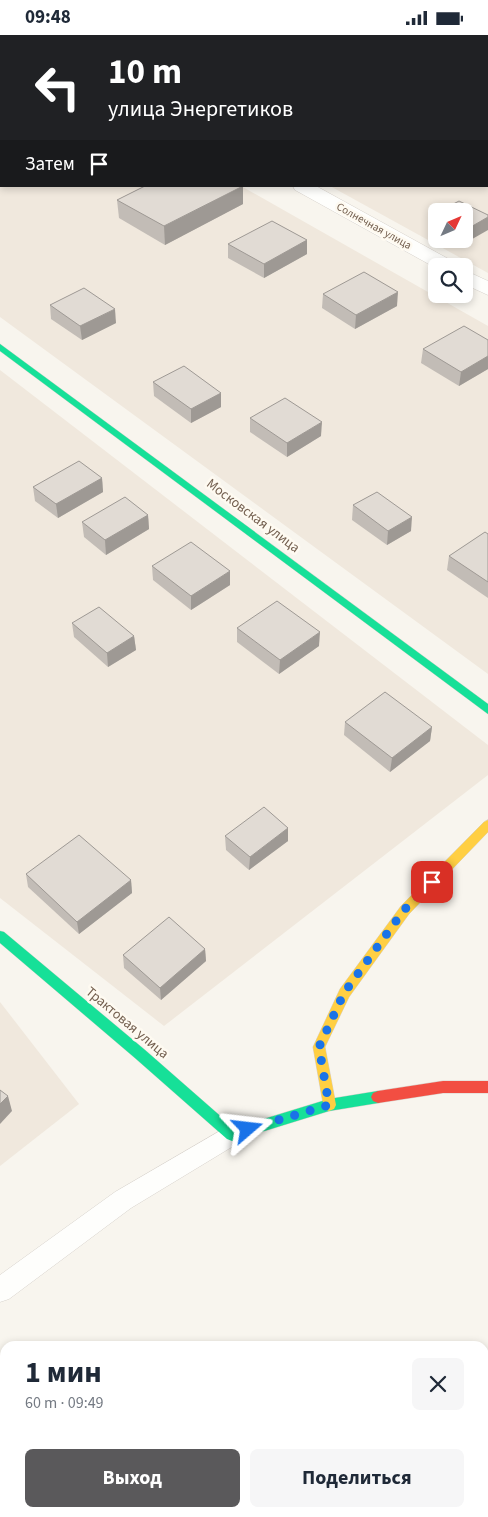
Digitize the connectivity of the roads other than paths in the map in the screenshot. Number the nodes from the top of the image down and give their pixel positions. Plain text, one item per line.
1 (304, 187) edge
2 (432, 258) edge
3 (473, 281) edge
4 (488, 289) edge
5 (0, 347) edge
6 (488, 710) edge
7 (488, 825) edge
8 (0, 936) edge
9 (488, 1087) edge
10 (329, 1105) junction
11 (232, 1135) junction
12 (0, 1291) edge

1 - 2 street, Солнечная улица
3 - 4 street
5 - 6 street, Московская улица
7 - 10 street
8 - 11 street, Трактовая улица
9 - 10 street
10 - 11 street
11 - 12 lane

